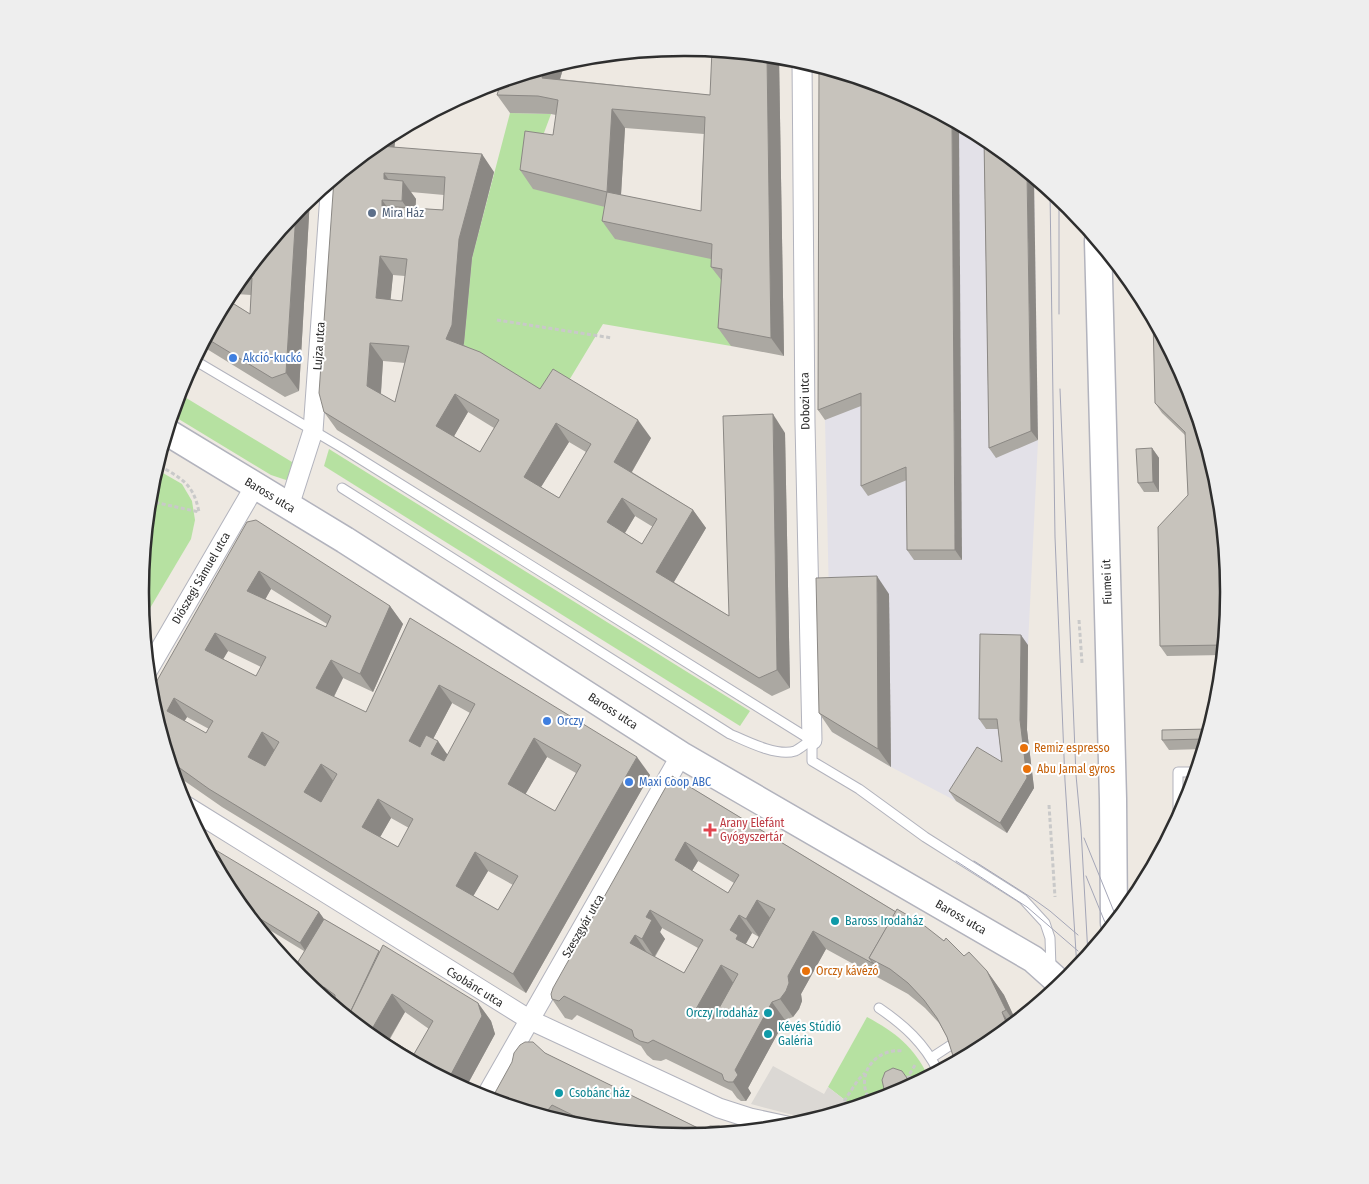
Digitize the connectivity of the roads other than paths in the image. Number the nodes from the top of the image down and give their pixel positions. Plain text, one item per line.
1 (802, 70) edge
2 (330, 190) edge
3 (1098, 252) edge
4 (200, 364) edge
5 (314, 432) junction
6 (172, 435) edge
7 (255, 486) junction
8 (342, 488) dead end
9 (289, 506) junction
10 (153, 661) edge
11 (812, 740) junction
12 (681, 755) junction
13 (1189, 772) edge
14 (1178, 799) edge
15 (196, 812) edge
16 (1114, 889) junction
17 (1117, 908) edge
18 (1114, 912) edge
19 (1055, 979) edge
20 (1053, 980) edge
21 (879, 1008) dead end
22 (530, 1020) junction
23 (954, 1043) edge
24 (931, 1058) junction
25 (935, 1065) edge
26 (490, 1091) edge
27 (765, 1121) edge

1 - 11 street, Dobozi utca
2 - 5 street, Lujza utca
3 - 16 street, Fiumei út
4 - 5 lane
5 - 9 street, Lujza utca
5 - 11 lane
6 - 7 street, Baross utca
7 - 9 street, Baross utca
7 - 10 street, Diószegi Sámuel utca
8 - 11 lane
9 - 12 street, Baross utca
11 - 19 lane
12 - 20 street, Baross utca
12 - 22 street, Szeszgyár utca
13 - 14 lane
15 - 22 street, Csobánc utca
16 - 17 street
16 - 18 street, Fiumei út
21 - 24 lane
22 - 26 street, Szeszgyár utca
22 - 27 street, Csobánc utca
23 - 24 lane
24 - 25 lane

